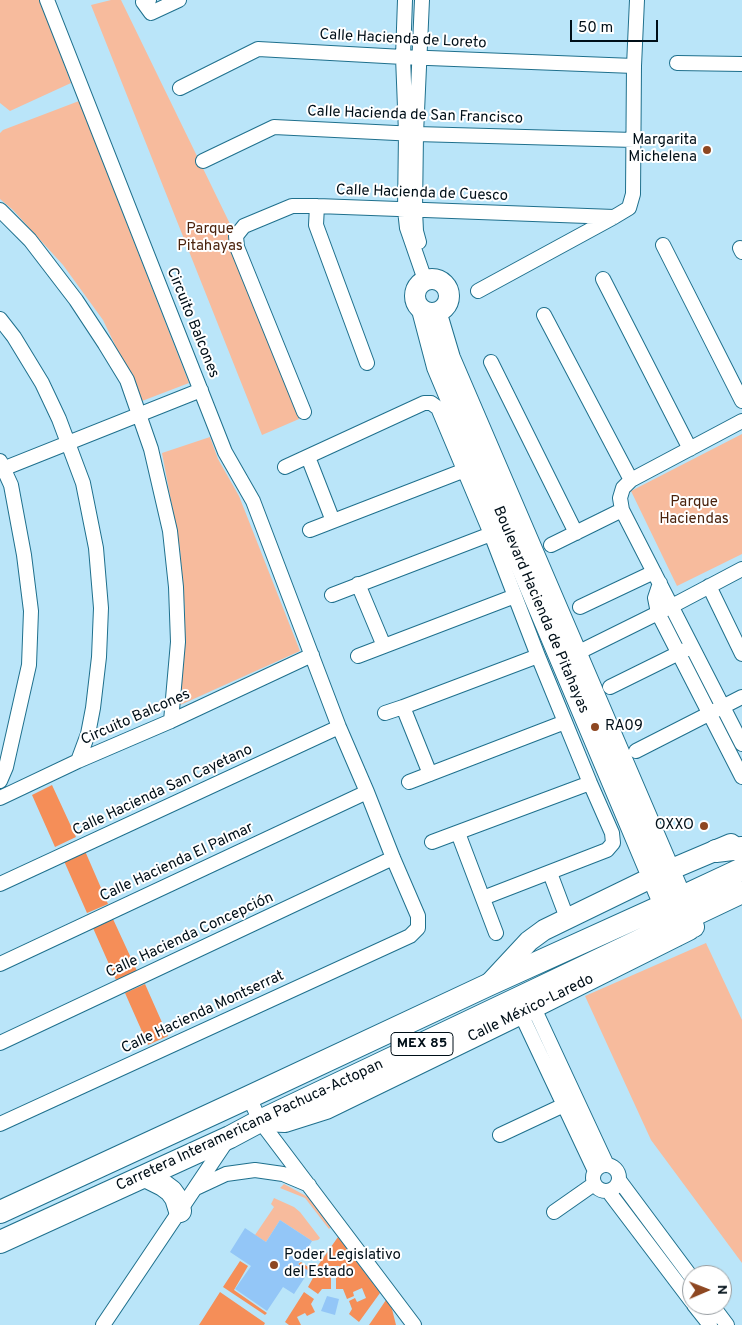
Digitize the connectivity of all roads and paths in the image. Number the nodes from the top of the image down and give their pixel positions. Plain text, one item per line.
1 (47, 0) edge
2 (148, 0) edge
3 (179, 0) edge
4 (404, 0) edge
5 (422, 0) edge
6 (637, 0) edge
7 (403, 57) junction
8 (420, 58) junction
9 (677, 63) dead end
10 (742, 64) edge
11 (634, 66) junction
12 (180, 88) dead end
13 (411, 134) junction
14 (634, 140) junction
15 (203, 161) dead end
16 (317, 206) junction
17 (0, 210) edge
18 (410, 210) junction
19 (614, 217) junction
20 (663, 245) dead end
21 (603, 279) dead end
22 (427, 280) junction
23 (478, 291) dead end
24 (429, 311) junction
25 (544, 315) dead end
26 (0, 318) edge
27 (491, 362) dead end
28 (367, 363) dead end
29 (201, 390) junction
30 (742, 401) edge
31 (304, 412) dead end
32 (139, 414) junction
33 (742, 421) edge
34 (69, 443) junction
35 (690, 449) junction
36 (308, 457) junction
37 (1, 466) edge
38 (285, 467) dead end
39 (465, 470) junction
40 (627, 484) junction
41 (622, 510) junction
42 (333, 521) junction
43 (310, 530) dead end
44 (576, 533) junction
45 (491, 534) junction
46 (552, 546) dead end
47 (742, 569) edge
48 (657, 578) junction
49 (358, 584) junction
50 (710, 586) junction
51 (332, 595) dead end
52 (515, 596) junction
53 (672, 606) junction
54 (580, 607) dead end
55 (658, 613) junction
56 (384, 646) junction
57 (692, 646) junction
58 (678, 653) junction
59 (742, 654) edge
60 (312, 655) junction
61 (358, 656) dead end
62 (569, 657) junction
63 (541, 662) junction
64 (610, 687) dead end
65 (742, 697) edge
66 (723, 706) junction
67 (403, 707) junction
68 (385, 713) dead end
69 (709, 714) junction
70 (171, 721) junction
71 (565, 722) junction
72 (339, 727) junction
73 (742, 744) edge
74 (636, 751) dead end
75 (78, 761) junction
76 (430, 774) junction
77 (742, 777) edge
78 (0, 781) edge
79 (409, 782) dead end
80 (590, 783) junction
81 (367, 792) junction
82 (0, 798) edge
83 (458, 833) junction
84 (742, 839) edge
85 (432, 842) dead end
86 (742, 848) edge
87 (716, 851) junction
88 (393, 858) junction
89 (742, 869) edge
90 (550, 873) junction
91 (661, 874) junction
92 (0, 884) edge
93 (731, 897) edge
94 (482, 898) junction
95 (567, 918) junction
96 (680, 918) junction
97 (632, 919) junction
98 (418, 928) joint
99 (496, 933) dead end
100 (640, 941) junction
101 (0, 964) edge
102 (488, 985) junction
103 (528, 1011) junction
104 (0, 1043) edge
105 (545, 1048) junction
106 (279, 1082) junction
107 (249, 1097) junction
108 (564, 1105) junction
109 (290, 1107) junction
110 (207, 1116) junction
111 (260, 1121) junction
112 (0, 1124) edge
113 (500, 1134) dead end
114 (230, 1137) junction
115 (599, 1173) junction
116 (145, 1176) junction
117 (619, 1180) junction
118 (310, 1186) junction
119 (196, 1188) junction
120 (608, 1191) junction
121 (180, 1211) junction
122 (0, 1212) edge
123 (554, 1212) dead end
124 (0, 1242) edge
125 (682, 1265) edge
126 (682, 1289) edge
127 (702, 1315) edge
128 (103, 1325) edge
129 (414, 1325) edge
130 (710, 1325) edge

1 - 29 street, Circuito Balcones
2 - 3 street
4 - 7 street
5 - 8 street
6 - 11 street
7 - 8 street, Calle Hacienda de Loreto
7 - 12 street, Calle Hacienda de Loreto
7 - 13 street
8 - 11 street, Calle Hacienda de Loreto
8 - 13 street
9 - 10 street
11 - 14 street
13 - 14 street, Calle Hacienda de San Francisco
13 - 15 street, Calle Hacienda de San Francisco
13 - 18 street
14 - 19 street
16 - 18 street, Calle Hacienda de Cuesco
16 - 28 street
16 - 31 street, Calle Hacienda de Cuesco
17 - 32 street
18 - 19 street, Calle Hacienda de Cuesco
18 - 22 street
19 - 23 street
20 - 30 street
21 - 35 street
22 - 24 street
22 - 24 street
24 - 62 street, Boulevard Hacienda de Pitahayas
25 - 40 street
26 - 34 street
27 - 44 street
29 - 32 street
29 - 60 street, Circuito Balcones
32 - 34 street
32 - 70 street
33 - 35 street
34 - 37 street
34 - 75 street
35 - 40 street
36 - 38 street
36 - 39 street
36 - 42 street
37 - 78 street
39 - 42 street
39 - 45 street
40 - 41 street
41 - 44 street
41 - 48 street
42 - 43 street
44 - 46 street
45 - 49 street
45 - 52 street
47 - 50 street
48 - 53 street
48 - 54 street
48 - 55 street
49 - 51 street
49 - 56 street
50 - 53 street
50 - 59 street
52 - 56 street
52 - 63 street
53 - 55 street
53 - 57 street
55 - 58 street
55 - 62 street
56 - 61 street
57 - 58 street
57 - 66 street
58 - 64 street
58 - 69 street
60 - 70 street, Circuito Balcones
60 - 72 street, Circuito Balcones
62 - 63 street
62 - 91 street, Boulevard Hacienda de Pitahayas
63 - 67 street
63 - 71 street
65 - 66 street
66 - 69 street
66 - 73 street
67 - 68 street
67 - 76 street
69 - 74 street
69 - 77 street
70 - 75 street, Circuito Balcones
71 - 76 street
71 - 80 street
72 - 81 street, Circuito Balcones
72 - 92 street, Calle Hacienda San Cayetano
75 - 82 street, Circuito Balcones
76 - 79 street
80 - 83 street
80 - 90 street
81 - 88 street, Circuito Balcones
81 - 101 street, Calle Hacienda El Palmar
83 - 85 street
83 - 94 street
84 - 87 street
86 - 87 main road
87 - 91 street
88 - 98 street, Circuito Balcones
88 - 104 street, Calle Hacienda Concepción
89 - 93 main road, Carretera Interamericana Pachuca-Actopan / MEX 85
90 - 94 street
90 - 95 street
91 - 95 street
91 - 96 street, Boulevard Hacienda de Pitahayas
93 - 96 main road, Carretera Interamericana Pachuca-Actopan / MEX 85
93 - 96 street, Calle México-Laredo
94 - 99 street
95 - 102 street
96 - 97 main road, Carretera Interamericana Pachuca-Actopan / MEX 85
96 - 100 main road, Carretera Interamericana Pachuca-Actopan / MEX 85
96 - 103 street, Calle México-Laredo
97 - 100 main road
97 - 102 main road, Carretera Interamericana Pachuca-Actopan / MEX 85
98 - 112 street, Calle Hacienda Montserrat
100 - 109 main road, Carretera Interamericana Pachuca-Actopan / MEX 85
102 - 106 main road, Carretera Interamericana Pachuca-Actopan / MEX 85
103 - 105 street
103 - 111 street, Calle México-Laredo
105 - 108 street
105 - 115 street
106 - 107 main road, Carretera Interamericana Pachuca-Actopan / MEX 85
106 - 109 main road
107 - 110 main road, Carretera Interamericana Pachuca-Actopan / MEX 85
107 - 111 street
108 - 113 street
108 - 115 street
109 - 111 main road, Carretera Interamericana Pachuca-Actopan / MEX 85
110 - 114 main road
110 - 122 main road, Carretera Interamericana Pachuca-Actopan / MEX 85
111 - 114 main road, Carretera Interamericana Pachuca-Actopan / MEX 85
111 - 118 street
114 - 116 main road, Carretera Interamericana Pachuca-Actopan / MEX 85
114 - 119 street
115 - 117 street
115 - 120 street
115 - 123 street
116 - 121 main road
116 - 124 main road, Carretera Interamericana Pachuca-Actopan / MEX 85
117 - 120 street
117 - 125 street
118 - 119 street
118 - 129 street
119 - 121 street
120 - 126 street
121 - 128 street
127 - 130 street

